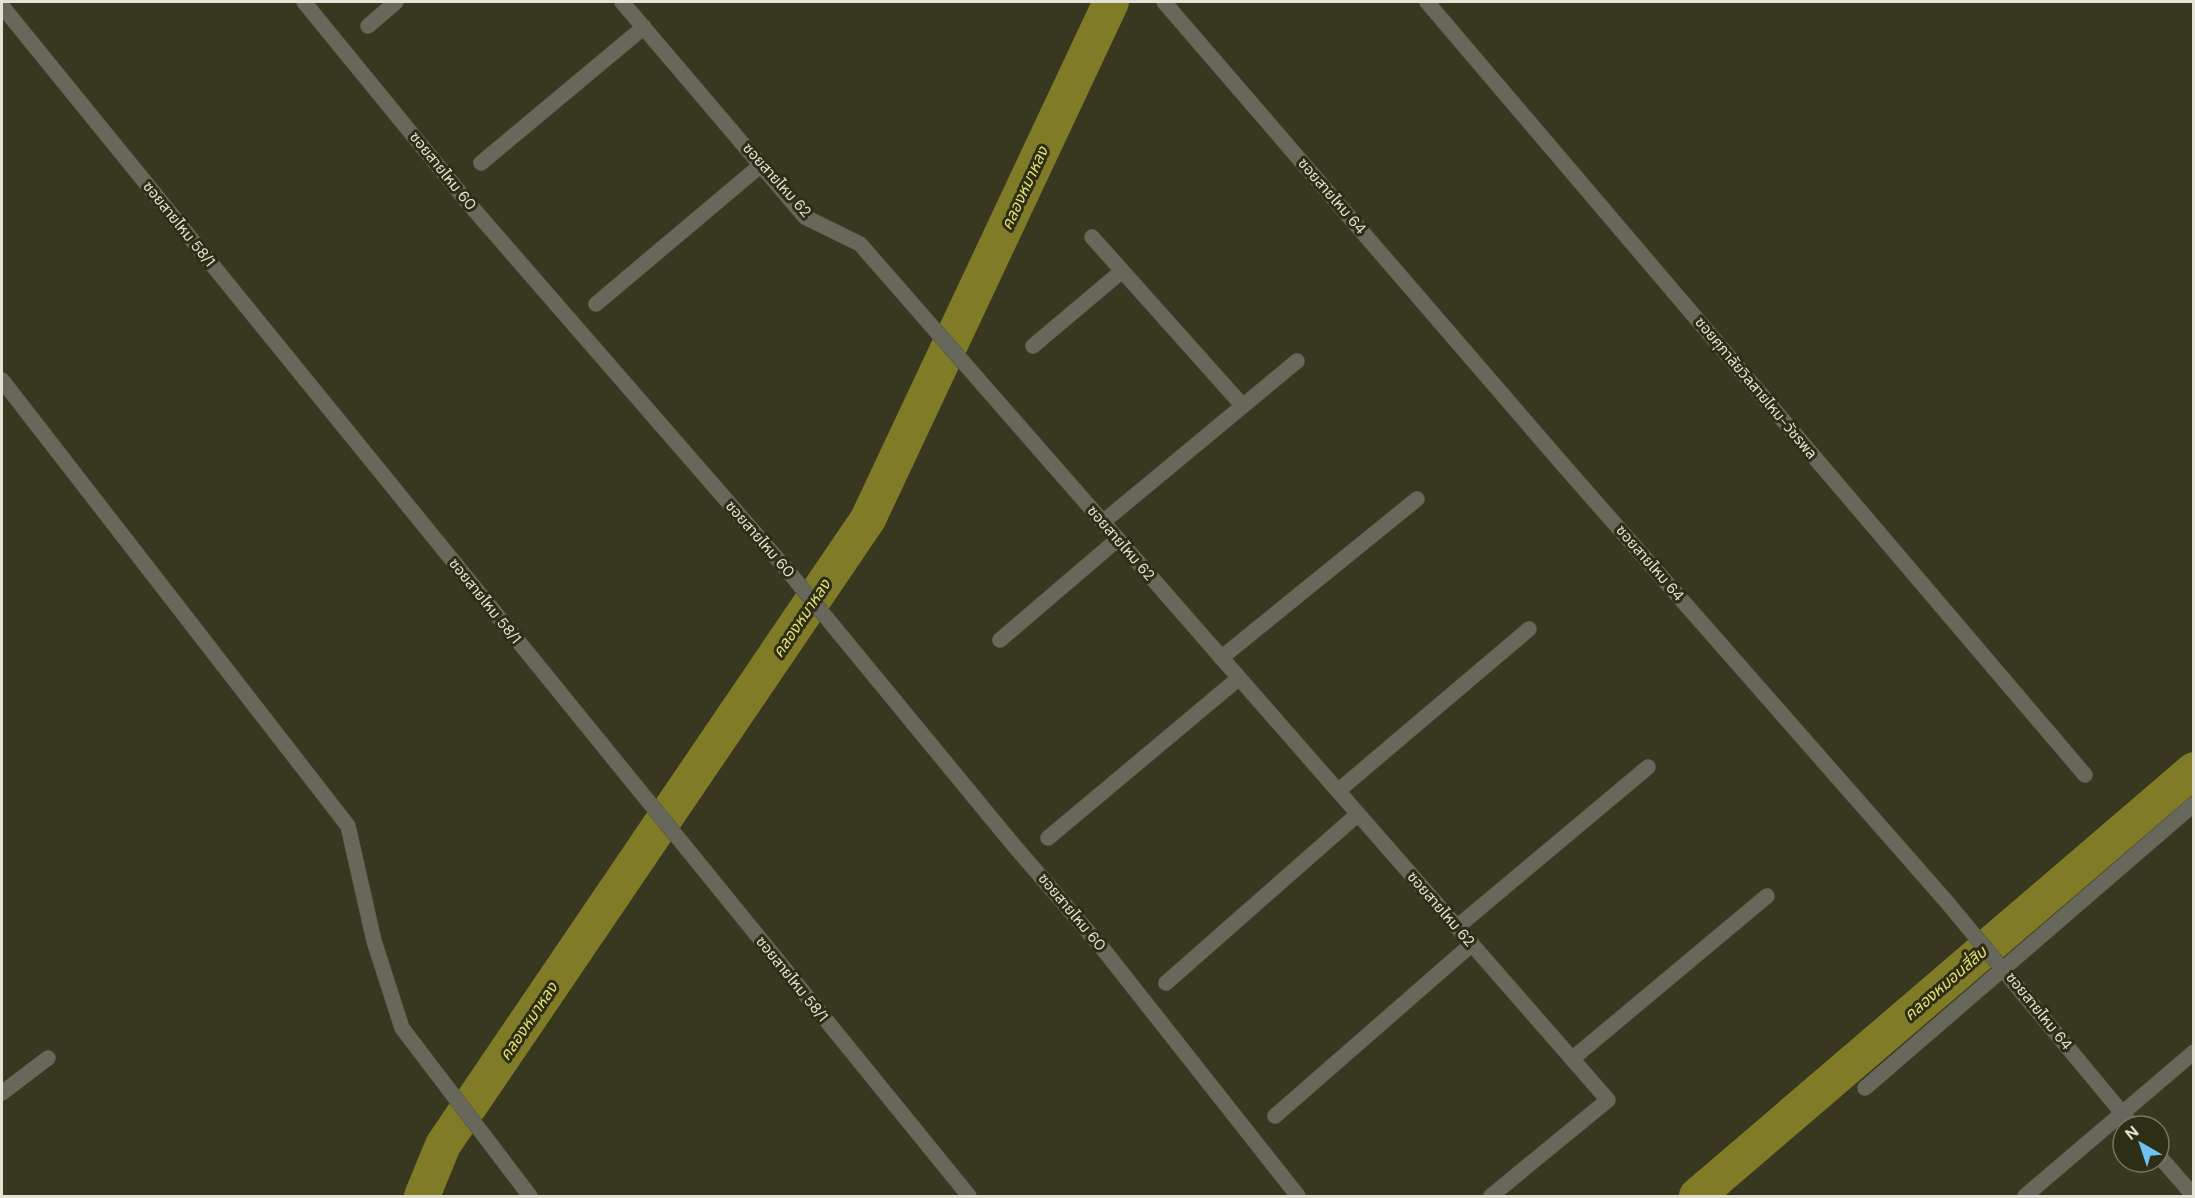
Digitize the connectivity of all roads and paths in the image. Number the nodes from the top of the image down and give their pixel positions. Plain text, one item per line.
1 (304, 2) edge
2 (396, 2) edge
3 (622, 2) edge
4 (1426, 2) edge
5 (2, 6) edge
6 (1168, 6) edge
7 (368, 26) dead end
8 (644, 27) junction
9 (481, 164) dead end
10 (761, 165) junction
11 (1092, 237) dead end
12 (1122, 271) junction
13 (596, 304) dead end
14 (1033, 346) dead end
15 (1297, 361) dead end
16 (2, 380) edge
17 (1242, 405) junction
18 (1417, 499) dead end
19 (1103, 522) junction
20 (1118, 539) junction
21 (1529, 628) dead end
22 (1000, 640) dead end
23 (1221, 658) junction
24 (1239, 678) junction
25 (1648, 767) dead end
26 (2085, 775) dead end
27 (1338, 791) junction
28 (2193, 804) edge
29 (1358, 814) junction
30 (1048, 838) dead end
31 (1767, 896) dead end
32 (1457, 927) junction
33 (1472, 944) junction
34 (1999, 963) junction
35 (1166, 983) dead end
36 (2193, 1052) edge
37 (48, 1058) dead end
38 (1572, 1059) junction
39 (1865, 1088) dead end
40 (2, 1093) edge
41 (2122, 1113) junction
42 (1275, 1116) dead end
43 (2171, 1170) edge
44 (2193, 1196) edge
45 (530, 1197) edge
46 (969, 1197) edge
47 (1298, 1197) edge
48 (1491, 1197) edge
49 (2025, 1197) edge

1 - 47 street, ซอยสายไหม 60
2 - 7 street
3 - 8 street, ซอยสายไหม 62
4 - 26 street, ซอยศุภาลัยวิลสายไหม-วัชรพล
5 - 46 street, ซอยสายไหม 58/1
6 - 34 street, ซอยสายไหม 64
8 - 9 street
8 - 10 street, ซอยสายไหม 62
10 - 13 street
10 - 19 street, ซอยสายไหม 62
11 - 12 street
12 - 14 street
12 - 17 street
15 - 17 street
16 - 45 street
17 - 19 street
18 - 23 street
19 - 20 street, ซอยสายไหม 62
20 - 22 street
20 - 23 street, ซอยสายไหม 62
21 - 27 street
23 - 24 street, ซอยสายไหม 62
24 - 27 street, ซอยสายไหม 62
24 - 30 street
25 - 32 street
27 - 29 street, ซอยสายไหม 62
28 - 34 street
29 - 32 street, ซอยสายไหม 62
29 - 35 street
31 - 38 street
32 - 33 street, ซอยสายไหม 62
33 - 38 street, ซอยสายไหม 62
33 - 42 street
34 - 39 street
34 - 41 street, ซอยสายไหม 64
36 - 41 street
37 - 40 street
38 - 48 street, ซอยสายไหม 62
41 - 49 street
43 - 44 street

